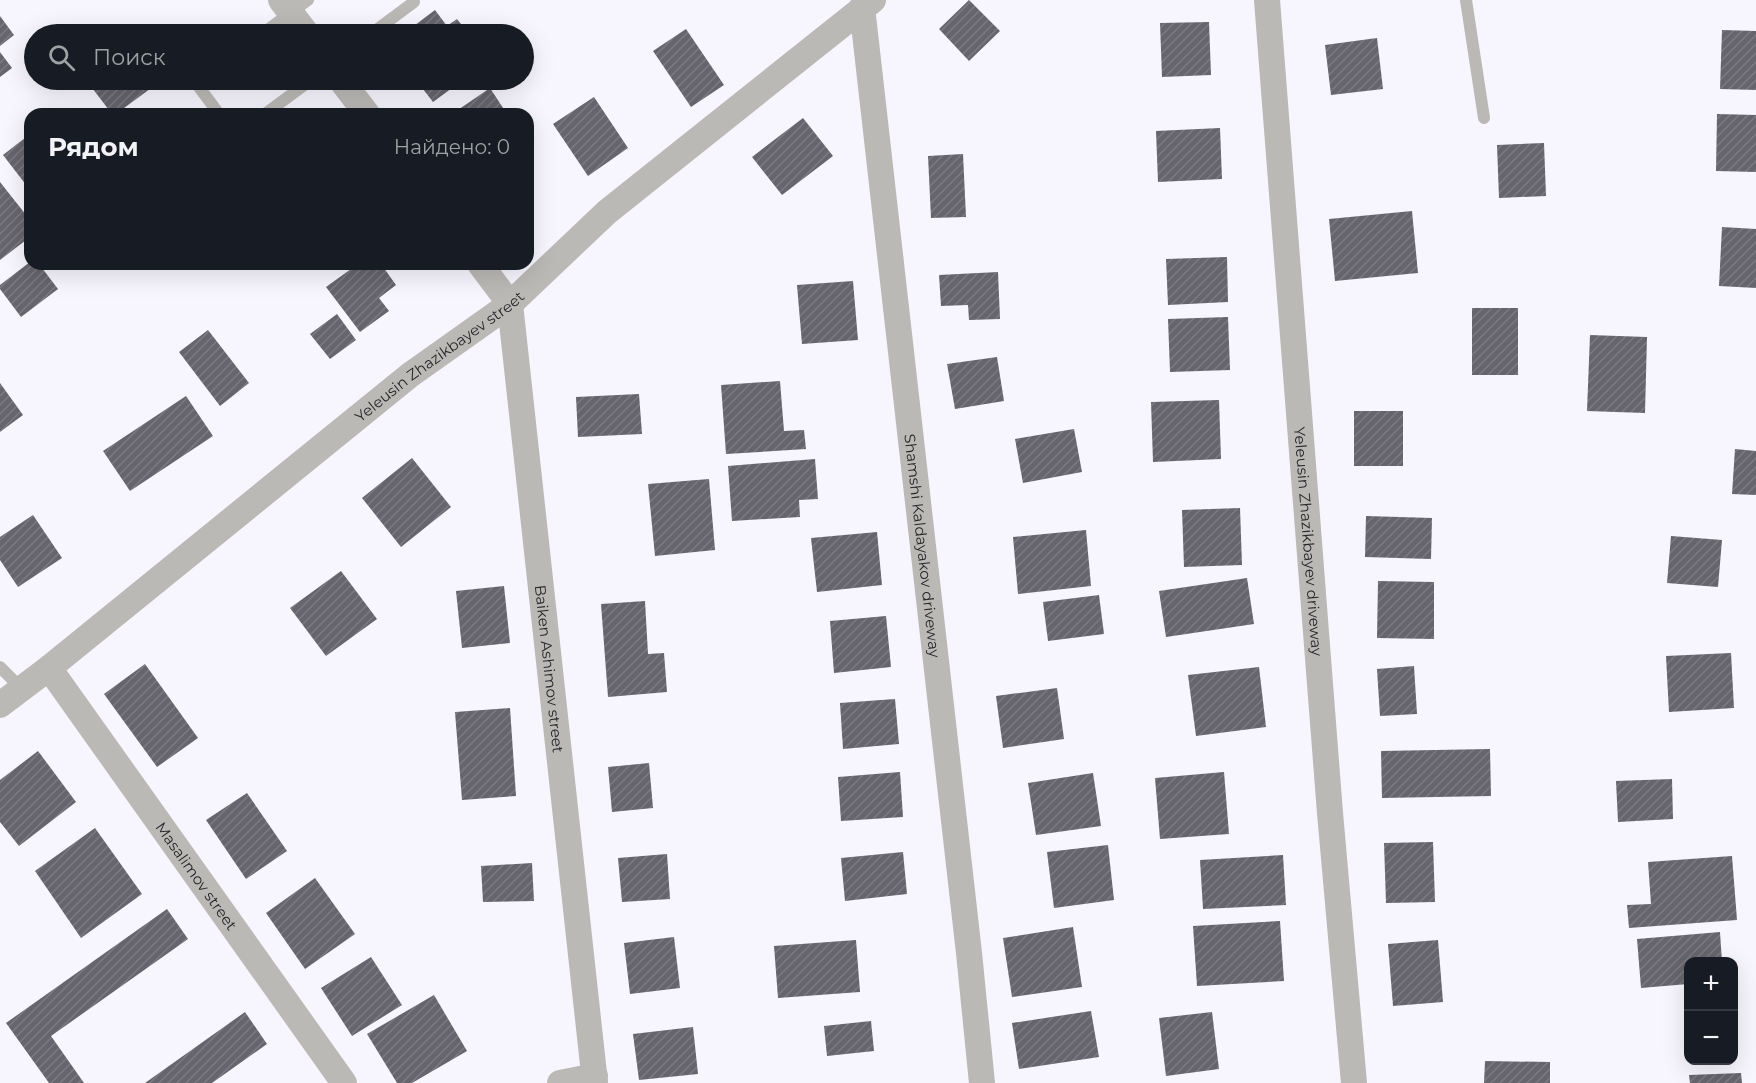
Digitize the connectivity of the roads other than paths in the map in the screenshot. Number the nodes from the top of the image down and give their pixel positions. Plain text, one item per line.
1 (412, 0) edge
2 (1267, 0) edge
3 (1466, 0) edge
4 (293, 4) edge
5 (867, 4) edge
6 (272, 24) edge
7 (302, 24) edge
8 (384, 24) edge
9 (201, 90) edge
10 (297, 90) edge
11 (349, 90) edge
12 (215, 108) edge
13 (273, 108) edge
14 (362, 108) edge
15 (1484, 118) dead end
16 (484, 270) edge
17 (510, 304) junction
18 (0, 667) edge
19 (50, 668) junction
20 (22, 689) junction
21 (0, 705) edge
22 (595, 1079) edge
23 (344, 1083) edge
24 (560, 1083) edge
25 (982, 1083) edge
26 (1353, 1083) edge

1 - 8 lane
2 - 26 street, Yeleusin Zhazikbayev driveway
3 - 15 lane
4 - 6 lane
4 - 7 street
5 - 17 street, Yeleusin Zhazikbayev street
5 - 25 street, Shamshi Kaldayakov driveway
9 - 12 lane
10 - 13 lane
11 - 14 street
16 - 17 street
17 - 19 street, Yeleusin Zhazikbayev street
17 - 22 street, Baiken Ashimov street
18 - 20 lane
19 - 20 street, Yeleusin Zhazikbayev street
19 - 23 street, Masalimov street
20 - 21 street, Yeleusin Zhazikbayev street
22 - 24 street

